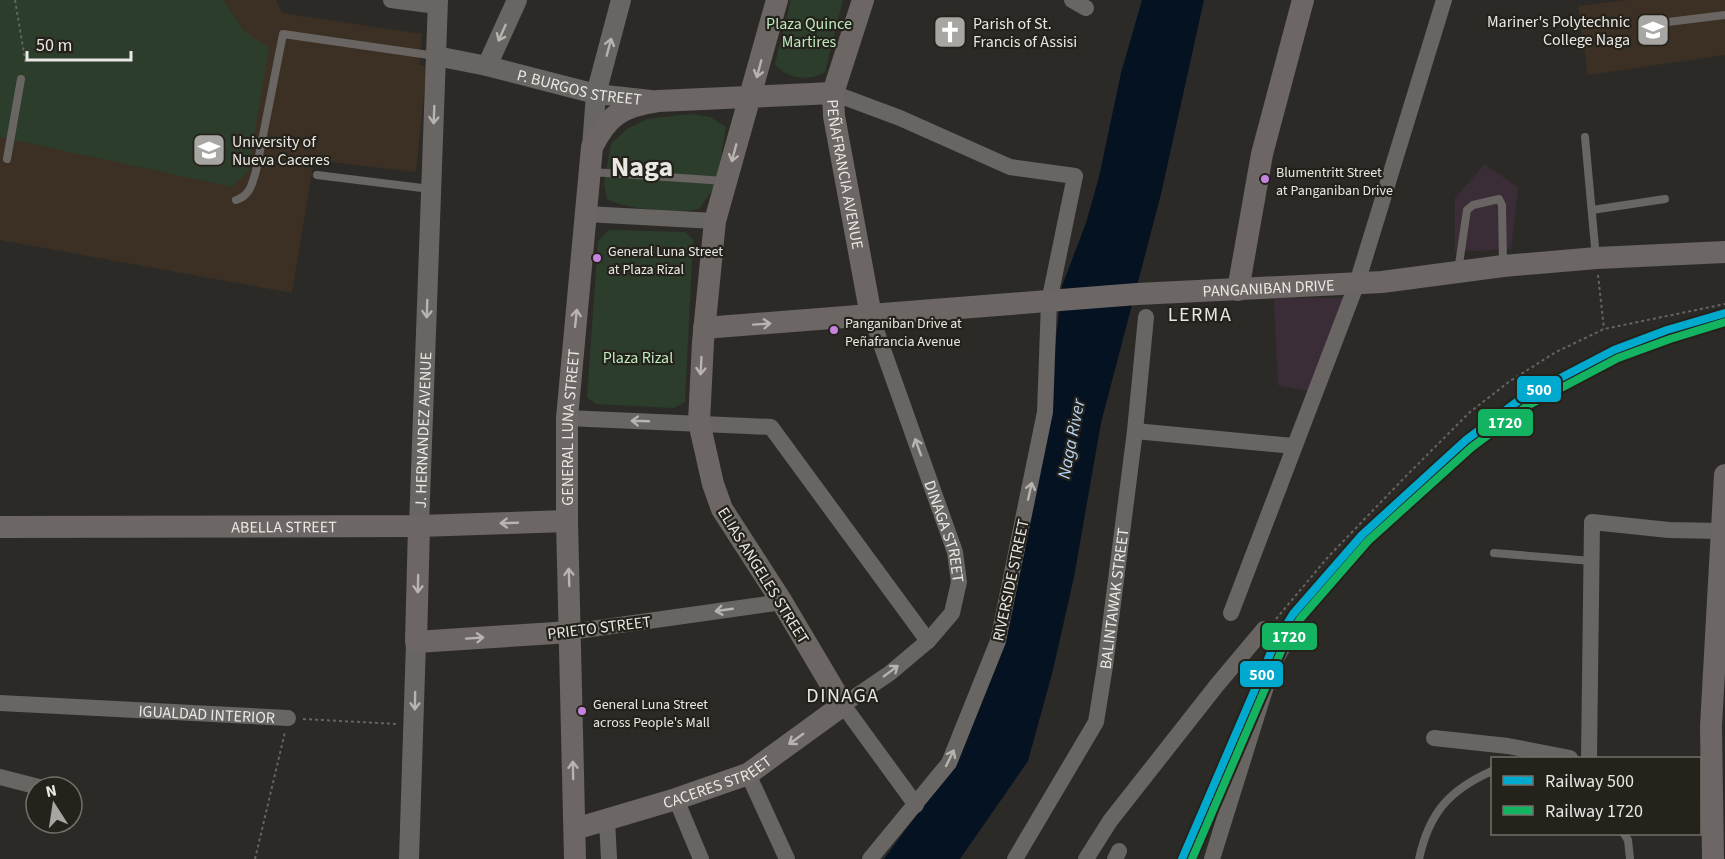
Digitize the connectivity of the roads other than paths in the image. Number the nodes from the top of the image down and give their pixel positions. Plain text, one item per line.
1 (392, 0) edge
2 (517, 0) edge
3 (621, 0) edge
4 (777, 0) edge
5 (863, 0) edge
6 (1303, 0) edge
7 (1444, 0) edge
8 (438, 3) edge
9 (1725, 15) edge
10 (1660, 23) dead end
11 (436, 56) junction
12 (487, 66) junction
13 (21, 79) dead end
14 (833, 93) junction
15 (596, 94) junction
16 (751, 98) junction
17 (658, 101) junction
18 (1585, 137) dead end
19 (592, 147) junction
20 (7, 159) dead end
21 (589, 172) junction
22 (317, 175) dead end
23 (726, 182) junction
24 (431, 189) junction
25 (236, 200) dead end
26 (1665, 200) dead end
27 (1592, 210) junction
28 (586, 214) junction
29 (715, 221) junction
30 (1725, 252) edge
31 (1597, 258) junction
32 (1503, 266) junction
33 (1458, 271) junction
34 (1357, 284) junction
35 (1238, 290) junction
36 (1052, 302) junction
37 (871, 316) junction
38 (1146, 317) dead end
39 (704, 328) junction
40 (567, 418) junction
41 (699, 423) junction
42 (1135, 431) junction
43 (1293, 446) junction
44 (1725, 475) edge
45 (567, 521) junction
46 (419, 526) junction
47 (0, 527) edge
48 (1721, 531) junction
49 (1494, 554) dead end
50 (1592, 561) junction
51 (782, 602) junction
52 (1231, 613) dead end
53 (1299, 619) dead end
54 (1264, 629) road end
55 (570, 632) junction
56 (928, 641) junction
57 (416, 642) junction
58 (0, 703) edge
59 (843, 705) junction
60 (288, 718) road end
61 (1434, 738) dead end
62 (1560, 757) edge
63 (1589, 757) edge
64 (1491, 771) edge
65 (1712, 772) edge
66 (748, 774) junction
67 (0, 777) edge
68 (24, 783) edge
69 (676, 800) junction
70 (916, 805) junction
71 (607, 820) junction
72 (570, 830) junction
73 (1625, 835) edge
74 (413, 858) edge
75 (575, 859) edge
76 (609, 859) edge
77 (701, 859) edge
78 (786, 859) edge
79 (870, 859) edge
80 (1015, 859) edge
81 (1086, 859) edge
82 (1212, 859) edge
83 (1419, 859) edge
84 (1630, 859) edge
85 (1713, 859) edge

1 - 8 street
2 -> 12 street
15 -> 3 street, GENERAL LUNA STREET
4 -> 16 main road, ELIAS ANGELES STREET
5 - 14 main road, PEÑAFRANCIA AVENUE
6 - 35 main road
7 - 34 street
8 - 11 street, J. HERNANDEZ AVENUE
9 - 10 lane
11 - 12 street, P. BURGOS STREET
11 -> 24 street, J. HERNANDEZ AVENUE
11 - 25 lane
12 - 15 street, P. BURGOS STREET
13 - 20 lane
14 - 16 main road, P. BURGOS STREET
14 - 36 street, RIVERSIDE STREET
14 - 37 main road, PEÑAFRANCIA AVENUE
15 - 17 street, P. BURGOS STREET
15 - 19 street, GENERAL LUNA STREET
16 - 17 main road, P. BURGOS STREET
16 -> 23 main road, ELIAS ANGELES STREET
17 - 19 main road
18 - 27 lane
19 - 21 main road, GENERAL LUNA STREET
21 - 23 lane
21 - 28 main road, GENERAL LUNA STREET
22 - 24 lane
23 - 29 main road, ELIAS ANGELES STREET
24 -> 46 street, J. HERNANDEZ AVENUE
26 - 27 lane
27 - 31 lane
28 - 29 street
40 -> 28 main road, GENERAL LUNA STREET
29 - 39 main road, ELIAS ANGELES STREET
30 - 31 main road, PANGANIBAN DRIVE
31 - 32 main road, PANGANIBAN DRIVE
32 - 33 main road, PANGANIBAN DRIVE
32 - 33 lane
33 - 34 main road, PANGANIBAN DRIVE
34 - 35 main road, PANGANIBAN DRIVE
34 - 43 street
35 - 36 main road, PANGANIBAN DRIVE
36 - 37 main road, PANGANIBAN DRIVE
70 -> 36 street, RIVERSIDE STREET
39 -> 37 main road, PANGANIBAN DRIVE
56 -> 37 street, DINAGA STREET
38 - 42 street, BALINTAWAK STREET
39 -> 41 main road, ELIAS ANGELES STREET
41 -> 40 street
40 - 45 main road, GENERAL LUNA STREET
41 - 51 main road, ELIAS ANGELES STREET
41 - 56 street
42 - 43 street
42 - 80 street, BALINTAWAK STREET
43 - 52 street
44 - 48 main road
45 -> 46 main road, ABELLA STREET
55 -> 45 main road, GENERAL LUNA STREET
46 - 47 main road, ABELLA STREET
46 -> 57 main road, J. HERNANDEZ AVENUE
48 - 50 street
48 - 65 main road
49 - 50 lane
50 - 63 street
51 -> 55 street, PRIETO STREET
51 - 59 main road, ELIAS ANGELES STREET
53 - 82 street
54 - 81 street
57 -> 55 main road, PRIETO STREET
72 -> 55 main road, GENERAL LUNA STREET
59 -> 56 street, DINAGA STREET
57 -> 74 street, J. HERNANDEZ AVENUE
58 - 60 street, IGUALDAD INTERIOR
59 -> 66 main road, CACERES STREET
59 - 70 street, ELIAS ANGELES STREET
61 - 62 street
64 - 83 lane
65 - 85 main road
66 - 69 main road, CACERES STREET
66 - 78 street
67 - 68 street
69 - 71 main road, CACERES STREET
69 - 77 street
70 - 79 street, RIVERSIDE STREET
71 - 72 main road, CACERES STREET
71 - 76 street
72 - 75 main road, GENERAL LUNA STREET
73 - 84 lane

